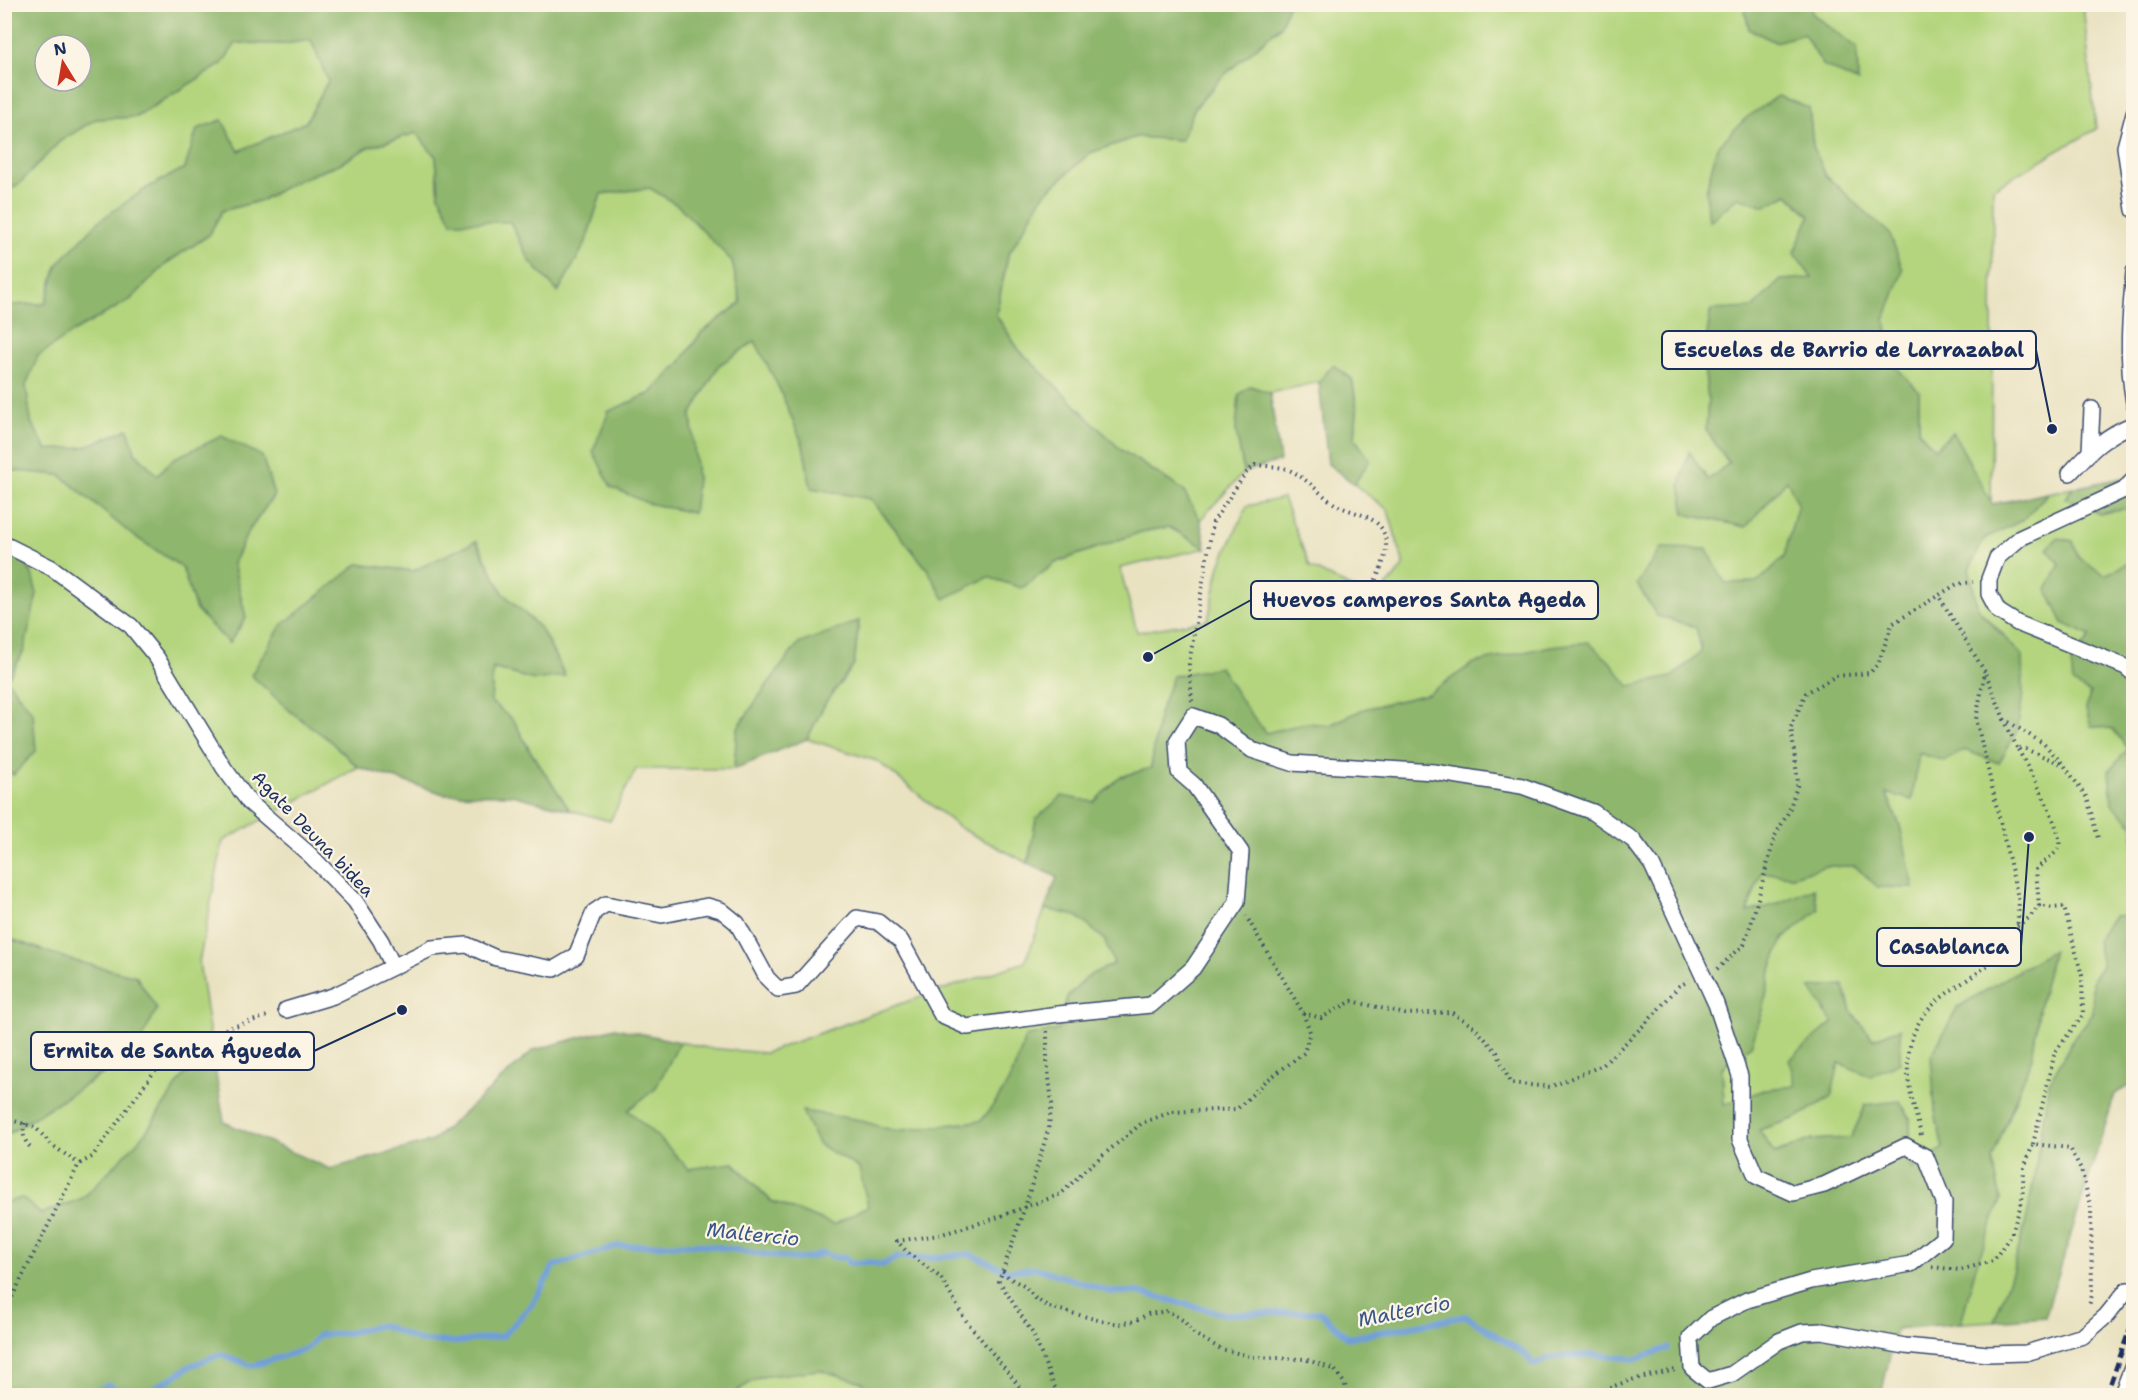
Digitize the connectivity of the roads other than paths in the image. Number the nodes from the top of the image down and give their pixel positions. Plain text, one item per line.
1 (2133, 113) edge
2 (2133, 210) edge
3 (2133, 272) edge
4 (2133, 403) edge
5 (2092, 409) dead end
6 (2133, 424) edge
7 (2090, 451) junction
8 (2070, 473) dead end
9 (2133, 479) edge
10 (4, 544) edge
11 (2133, 674) edge
12 (393, 966) junction
13 (286, 1010) road end
14 (2131, 1285) edge
15 (2133, 1363) edge
16 (2121, 1395) edge

1 - 2 street
3 - 4 street
5 - 7 street
6 - 7 street
7 - 8 street
9 - 11 street
10 - 12 street, Agate Deuna bidea
12 - 13 street
12 - 14 street
15 - 16 street

